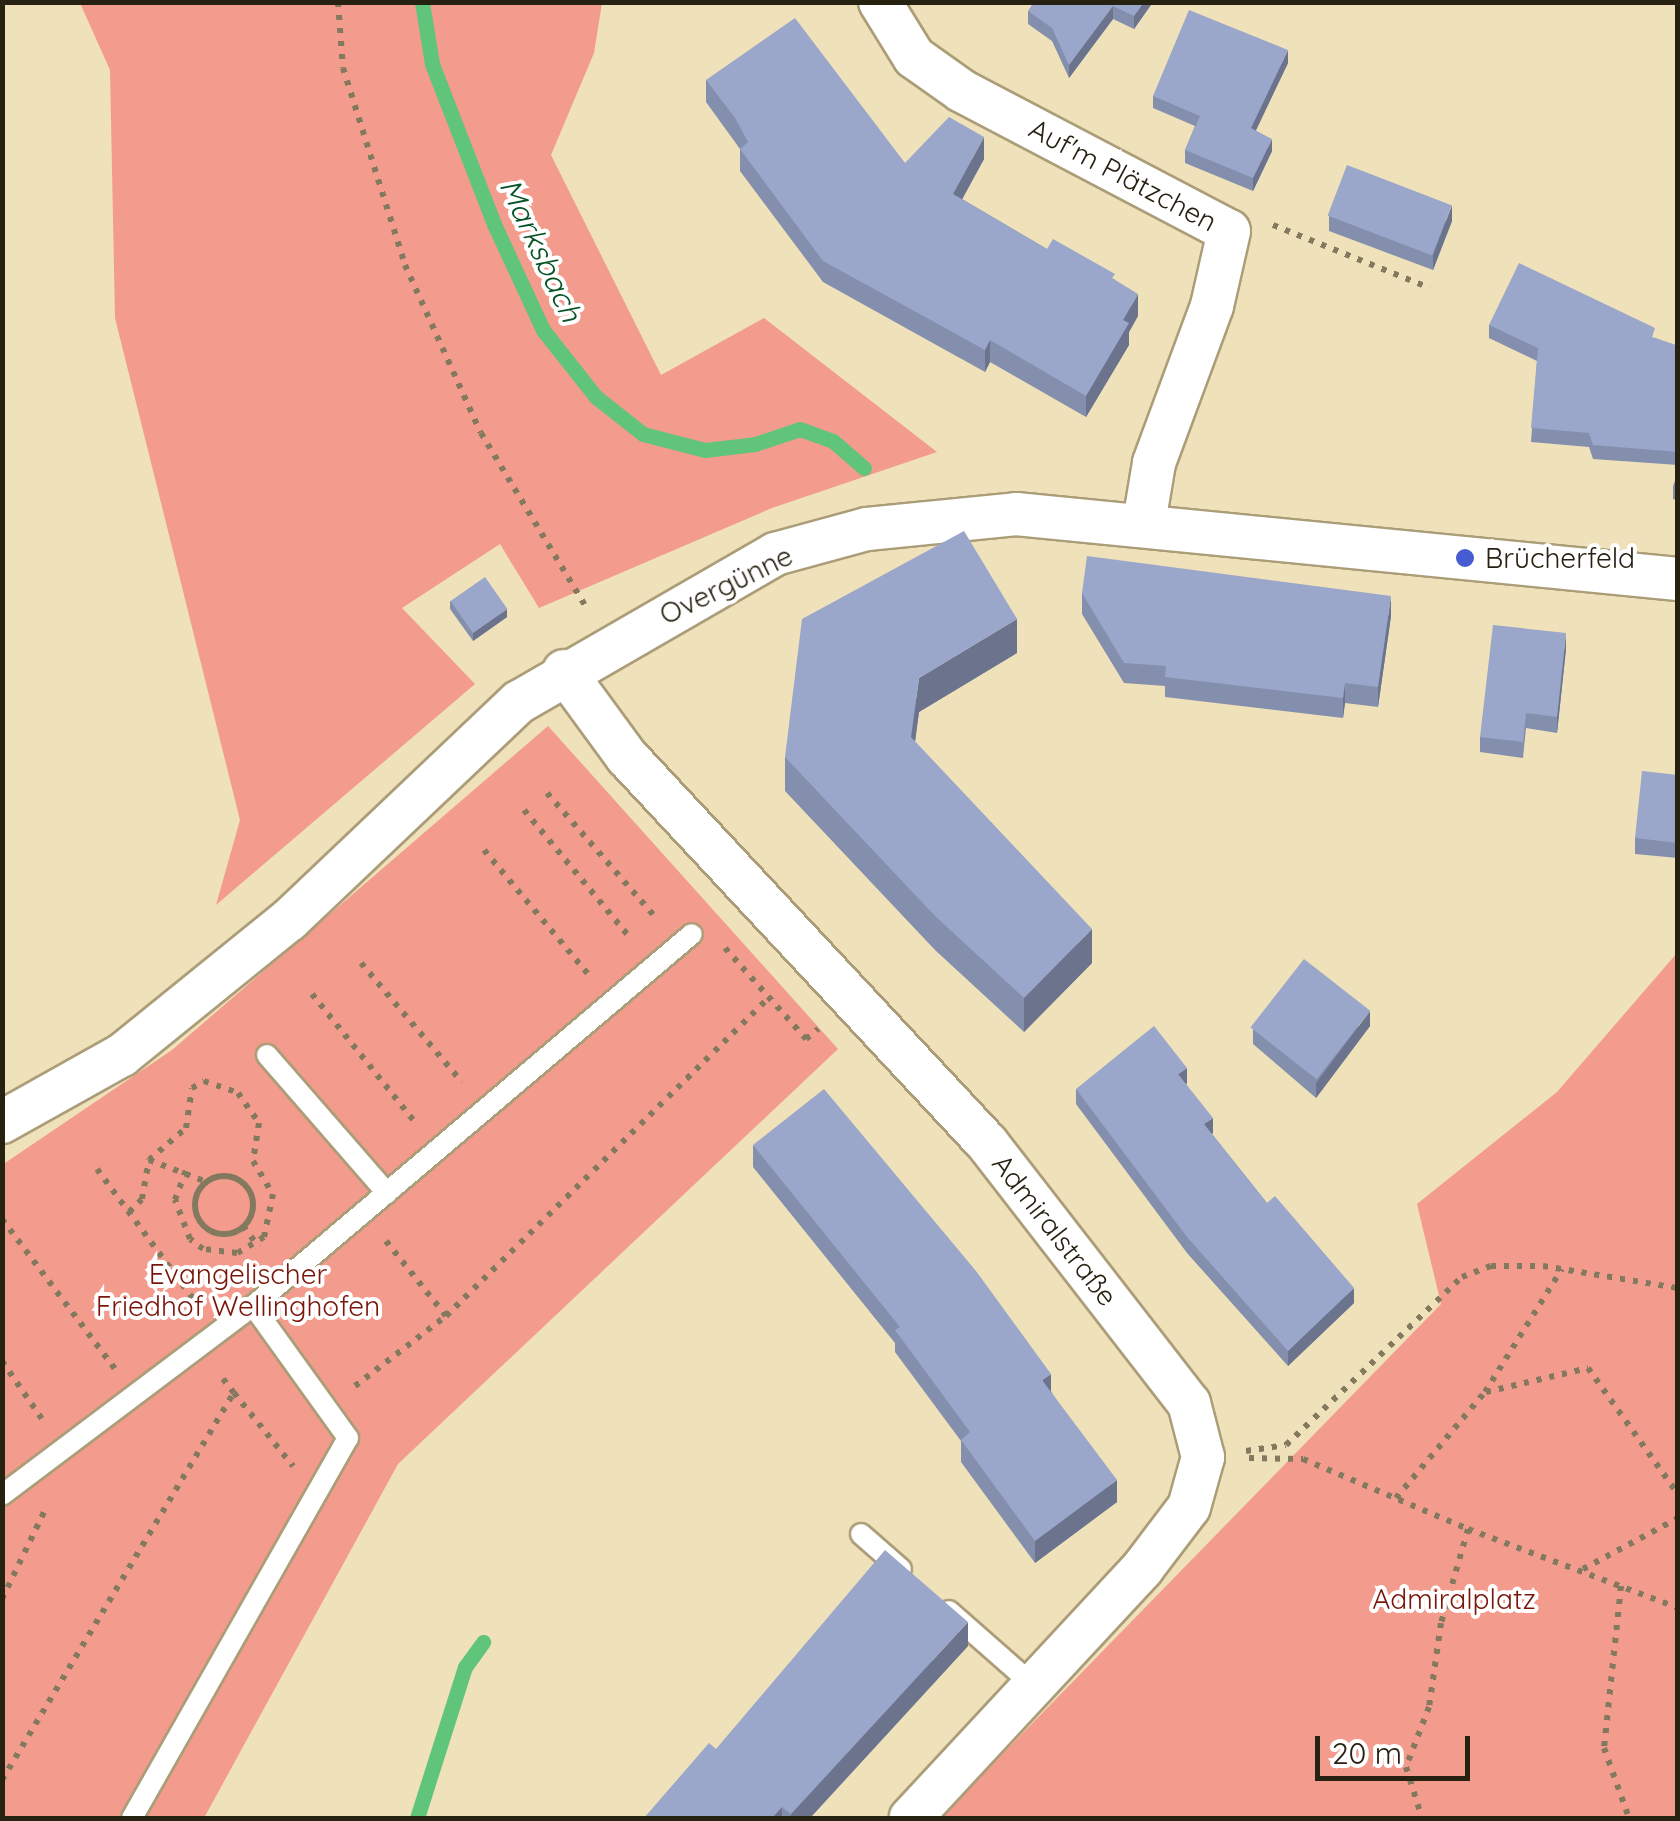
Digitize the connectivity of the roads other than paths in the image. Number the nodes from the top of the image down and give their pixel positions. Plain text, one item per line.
1 (880, 2) edge
2 (1144, 523) junction
3 (1678, 579) edge
4 (564, 672) junction
5 (686, 940) road end
6 (267, 1054) dead end
7 (2, 1122) edge
8 (387, 1193) junction
9 (253, 1306) junction
10 (2, 1496) edge
11 (861, 1534) dead end
12 (1034, 1686) junction
13 (132, 1818) edge
14 (911, 1818) edge

1 - 2 street, Auf'm Plätzchen
2 - 3 street, Overgünne
2 - 4 street, Overgünne
4 - 7 street, Overgünne
4 - 12 street, Admiralstraße
5 - 8 lane
6 - 8 lane
8 - 9 lane
9 - 10 lane
9 - 13 lane
11 - 12 lane
12 - 14 street

